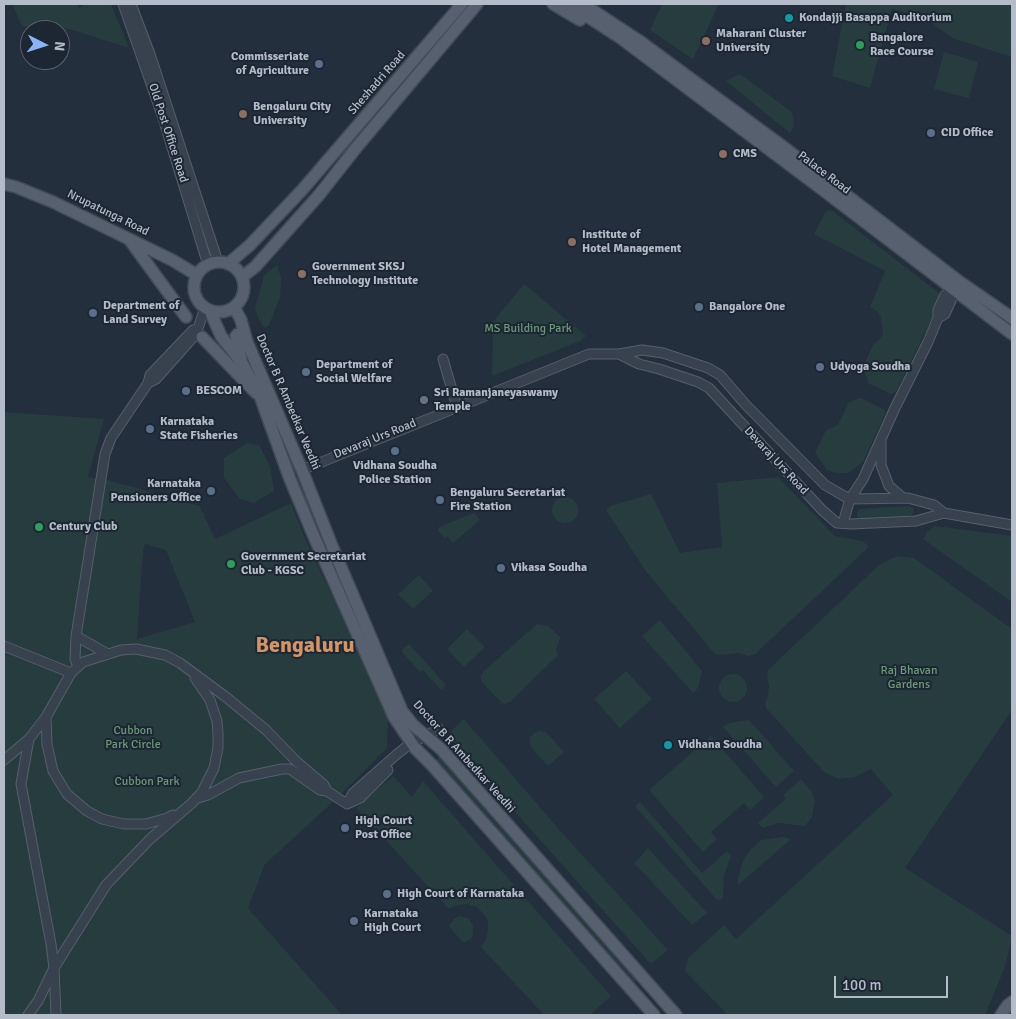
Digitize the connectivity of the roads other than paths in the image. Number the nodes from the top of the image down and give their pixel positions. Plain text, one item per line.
1 (123, 4) edge
2 (131, 4) edge
3 (462, 4) edge
4 (478, 4) edge
5 (553, 4) edge
6 (568, 4) edge
7 (583, 4) edge
8 (598, 4) edge
9 (619, 32) junction
10 (4, 184) edge
11 (128, 238) junction
12 (218, 264) junction
13 (197, 275) junction
14 (242, 277) junction
15 (952, 285) junction
16 (234, 307) junction
17 (208, 310) junction
18 (186, 317) dead end
19 (1012, 318) edge
20 (199, 333) junction
21 (1012, 334) edge
22 (247, 342) junction
23 (619, 354) junction
24 (443, 359) dead end
25 (242, 363) junction
26 (260, 396) junction
27 (457, 407) junction
28 (881, 439) junction
29 (302, 470) junction
30 (903, 498) junction
31 (850, 499) junction
32 (916, 500) junction
33 (944, 513) junction
34 (916, 521) junction
35 (843, 523) junction
36 (1012, 525) edge
37 (76, 636) junction
38 (4, 646) edge
39 (106, 653) junction
40 (75, 670) junction
41 (192, 674) junction
42 (46, 717) junction
43 (427, 737) junction
44 (30, 739) junction
45 (413, 746) junction
46 (4, 760) edge
47 (327, 791) junction
48 (197, 798) junction
49 (187, 807) junction
50 (54, 968) junction
51 (1012, 1002) edge
52 (28, 1015) edge
53 (56, 1015) edge
54 (654, 1015) edge
55 (676, 1015) edge
56 (1002, 1015) edge

1 - 12 street, Old Post Office Road
2 - 12 street, Old Post Office Road
3 - 12 main road, Sheshadri Road
4 - 14 main road, Sheshadri Road
5 - 9 main road
6 - 9 main road
7 - 9 main road
8 - 9 main road
9 - 15 main road, Palace Road
10 - 11 main road, Nrupatunga Road
11 - 13 main road, Nrupatunga Road
11 - 18 main road
12 - 13 main road
12 - 14 main road
13 - 17 main road
14 - 16 main road
15 - 19 main road, Palace Road
15 - 21 main road, Palace Road
15 - 28 street
16 - 17 main road
16 - 22 main road, Doctor B R Ambedkar Veedhi
17 - 20 street
17 - 25 main road, Doctor B R Ambedkar Veedhi
20 - 26 main road
20 - 37 street
22 - 25 main road
22 - 29 main road, Doctor B R Ambedkar Veedhi
23 - 27 street, Devaraj Urs Road
23 - 31 street, Devaraj Urs Road
23 - 35 street, Devaraj Urs Road
24 - 27 street
25 - 26 main road, Doctor B R Ambedkar Veedhi
26 - 45 main road, Doctor B R Ambedkar Veedhi
27 - 29 street, Devaraj Urs Road
28 - 30 street
28 - 31 street
29 - 43 main road, Doctor B R Ambedkar Veedhi
30 - 31 street
30 - 32 street
31 - 35 street
32 - 33 street
32 - 34 street
33 - 34 street
33 - 36 street
34 - 35 street
37 - 39 street
37 - 40 street
38 - 40 street
39 - 40 street
39 - 41 street
40 - 42 street
41 - 47 street
41 - 48 street
42 - 44 street
42 - 49 street
43 - 45 street
43 - 55 main road, Doctor B R Ambedkar Veedhi
44 - 46 street
44 - 50 street
45 - 47 street
45 - 54 main road, Doctor B R Ambedkar Veedhi
47 - 48 street
48 - 49 street
49 - 50 street
50 - 52 street
50 - 53 street
51 - 56 main road

